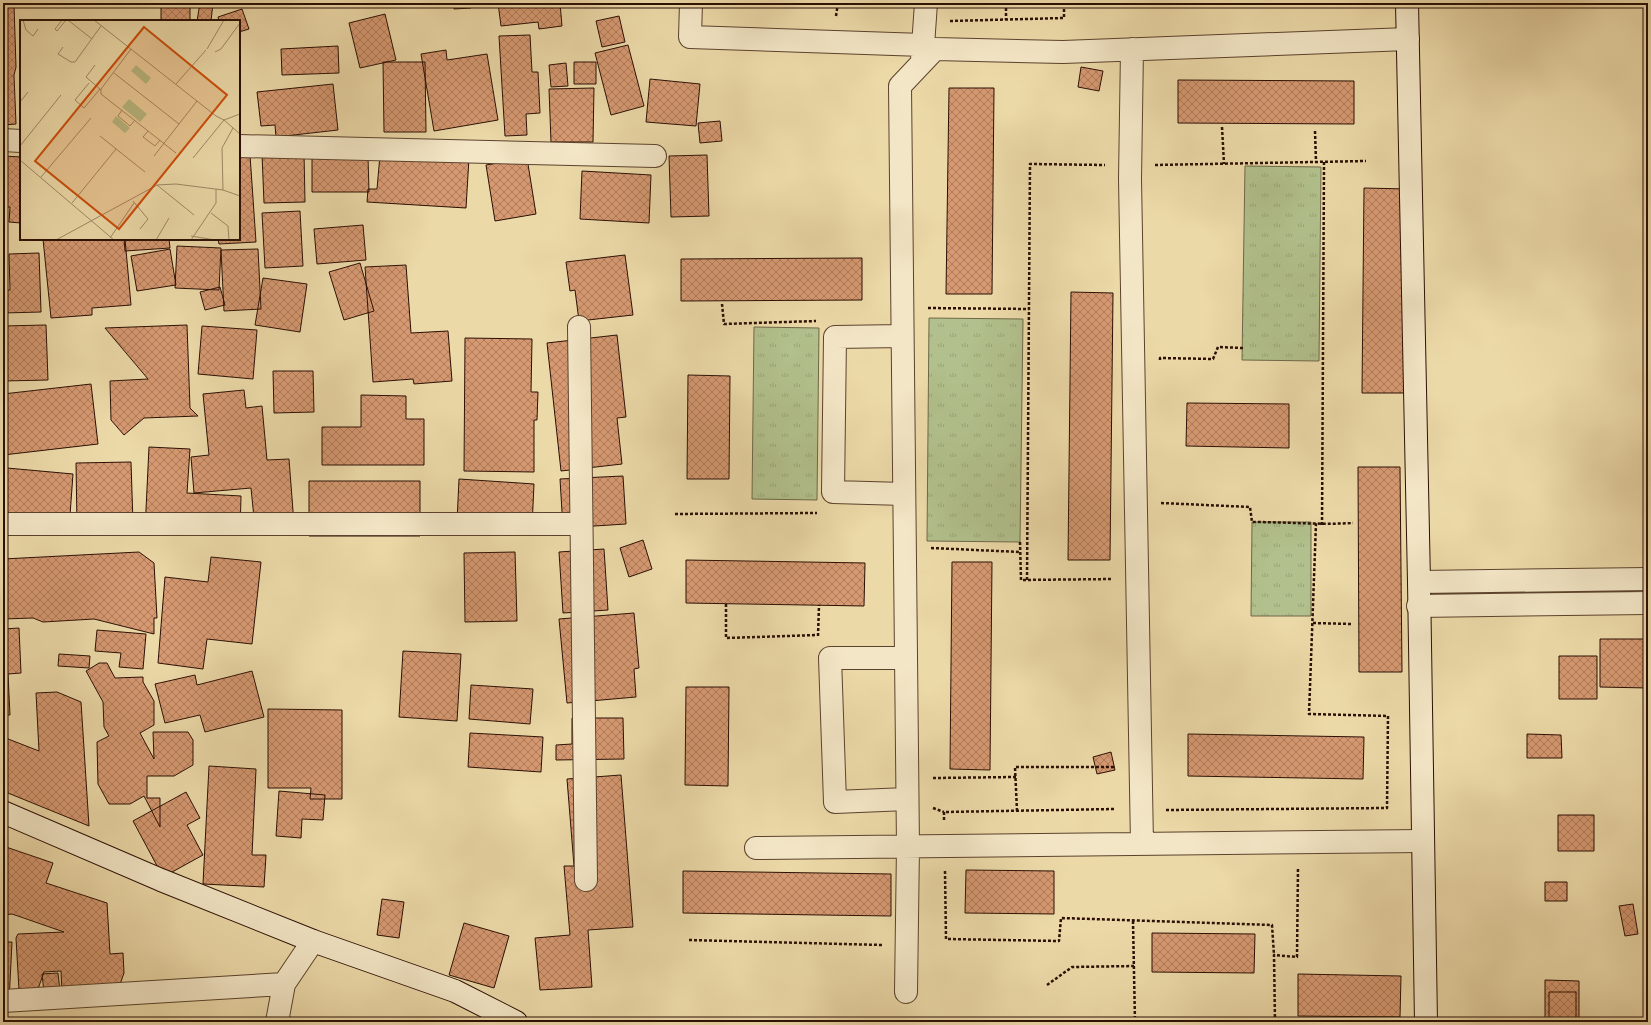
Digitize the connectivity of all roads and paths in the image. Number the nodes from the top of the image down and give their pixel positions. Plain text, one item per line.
1 (691, 3) edge
2 (838, 3) edge
3 (926, 3) edge
4 (1006, 3) edge
5 (1064, 3) edge
6 (1407, 3) edge
7 (1006, 20) junction
8 (836, 21) dead end
9 (948, 21) dead end
10 (1408, 39) junction
11 (1132, 49) junction
12 (923, 54) junction
13 (1222, 127) dead end
14 (1315, 131) dead end
15 (3, 140) edge
16 (20, 141) edge
17 (240, 146) edge
18 (655, 156) dead end
19 (1155, 158) dead end
20 (1316, 162) junction
21 (1324, 162) junction
22 (1366, 162) dead end
23 (1224, 164) junction
24 (1108, 166) dead end
25 (722, 304) dead end
26 (925, 308) dead end
27 (1029, 309) junction
28 (822, 321) dead end
29 (579, 327) dead end
30 (902, 336) junction
31 (1243, 348) dead end
32 (1160, 366) dead end
33 (904, 494) junction
34 (1157, 503) dead end
35 (822, 513) dead end
36 (676, 514) dead end
37 (1353, 523) dead end
38 (3, 524) edge
39 (581, 524) junction
40 (1316, 524) junction
41 (1322, 525) junction
42 (1020, 542) dead end
43 (925, 548) dead end
44 (1020, 552) junction
45 (1118, 579) dead end
46 (1648, 579) edge
47 (1027, 580) junction
48 (1419, 582) junction
49 (1648, 603) edge
50 (726, 604) dead end
51 (1418, 606) junction
52 (1313, 623) junction
53 (1352, 624) dead end
54 (825, 635) dead end
55 (906, 658) junction
56 (1117, 767) dead end
57 (927, 778) dead end
58 (1016, 778) junction
59 (917, 802) junction
60 (1116, 809) dead end
61 (1164, 810) dead end
62 (1017, 811) junction
63 (3, 812) edge
64 (944, 812) junction
65 (1423, 841) junction
66 (1299, 843) junction
67 (1142, 844) junction
68 (908, 846) junction
69 (944, 846) junction
70 (756, 848) dead end
71 (586, 880) dead end
72 (1133, 921) junction
73 (689, 940) dead end
74 (313, 941) junction
75 (906, 946) junction
76 (1274, 956) junction
77 (1134, 966) junction
78 (284, 984) junction
79 (1047, 986) dead end
80 (906, 992) dead end
81 (3, 1001) edge
82 (277, 1022) edge
83 (516, 1022) edge
84 (1135, 1022) edge
85 (1275, 1022) edge
86 (1426, 1022) edge

1 - 12 street
2 - 8 path
3 - 12 street
4 - 7 path
5 - 7 path
6 - 10 street
7 - 9 path
10 - 11 street
10 - 48 street
11 - 12 street
11 - 67 street
12 - 30 street
13 - 23 path
14 - 20 path
15 - 16 street
17 - 18 street
19 - 23 path
20 - 21 path
20 - 23 path
21 - 22 path
21 - 41 path
24 - 27 path
25 - 28 path
26 - 27 path
27 - 47 path
29 - 39 street
30 - 33 street
30 - 33 street
31 - 32 path
33 - 55 street
34 - 40 path
35 - 36 path
37 - 41 path
38 - 39 street
39 - 71 street
40 - 41 path
40 - 52 path
42 - 44 path
43 - 44 path
44 - 47 path
45 - 47 path
46 - 48 street
48 - 51 street
49 - 51 street
50 - 54 path
51 - 65 street
52 - 53 path
52 - 61 path
55 - 59 street
55 - 59 street
56 - 58 path
57 - 58 path
58 - 62 path
59 - 64 path
59 - 68 street
60 - 62 path
62 - 64 path
63 - 74 street
64 - 69 path
65 - 66 street
65 - 86 street
66 - 67 street
66 - 76 path
67 - 69 street
68 - 69 street
68 - 70 street
68 - 75 street
69 - 72 path
72 - 76 path
72 - 77 path
73 - 75 path
74 - 78 street
74 - 83 street
75 - 80 street
76 - 85 path
77 - 79 path
77 - 84 path
78 - 81 street
78 - 82 street

